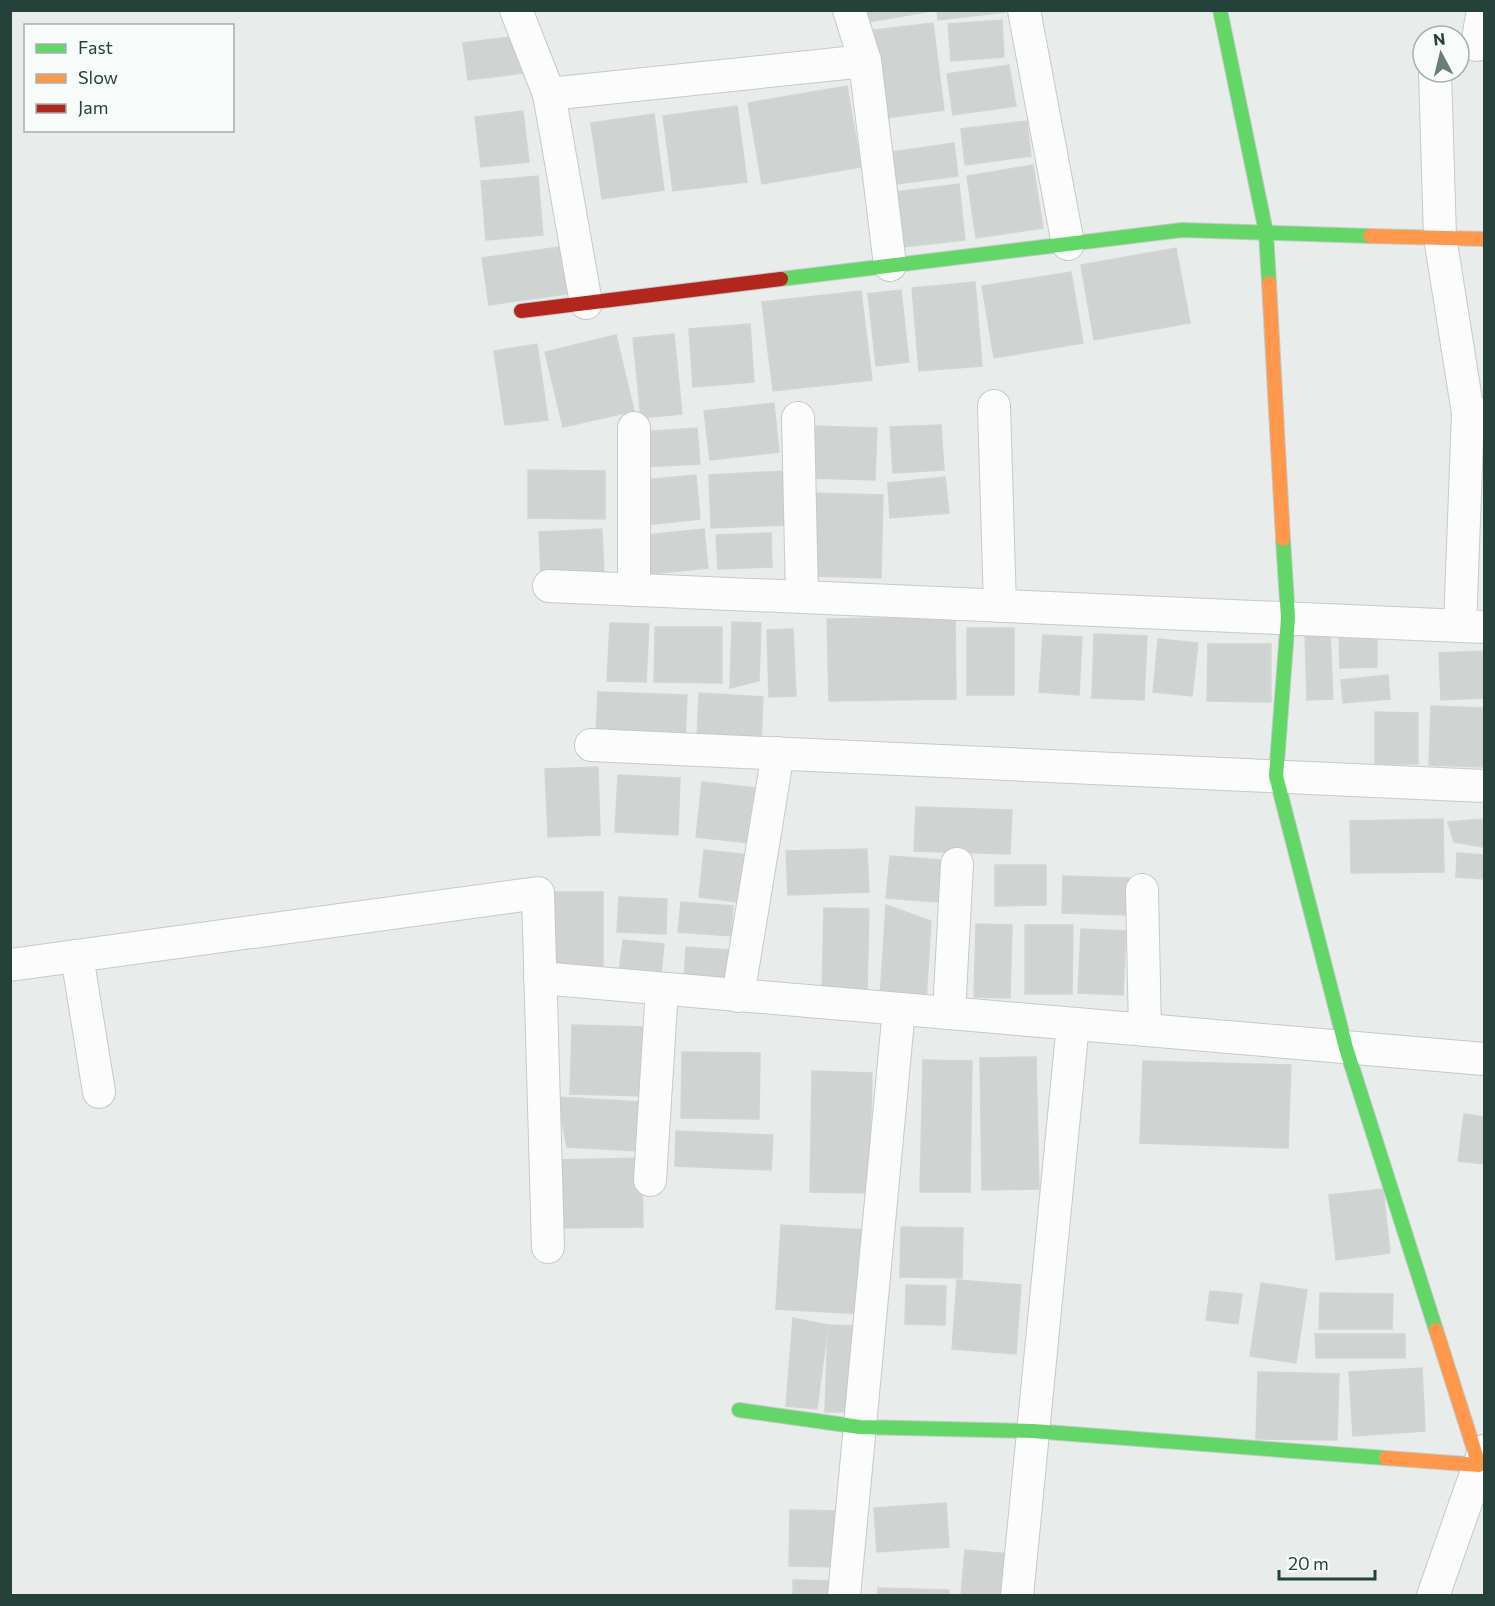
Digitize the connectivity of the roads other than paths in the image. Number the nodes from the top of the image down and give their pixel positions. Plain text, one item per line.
1 (516, 10) edge
2 (849, 10) edge
3 (1024, 10) edge
4 (1220, 10) edge
5 (1483, 10) edge
6 (1473, 46) edge
7 (864, 61) junction
8 (1435, 84) edge
9 (549, 94) junction
10 (1266, 232) junction
11 (1440, 237) junction
12 (1485, 238) edge
13 (1068, 243) junction
14 (890, 266) junction
15 (586, 303) junction
16 (521, 311) dead end
17 (994, 406) dead end
18 (1476, 414) edge
19 (798, 418) dead end
20 (634, 428) dead end
21 (549, 586) dead end
22 (634, 590) junction
23 (802, 597) junction
24 (1000, 606) junction
25 (1288, 618) junction
26 (1472, 626) edge
27 (591, 745) dead end
28 (778, 753) junction
29 (1276, 776) junction
30 (1485, 786) edge
31 (957, 864) dead end
32 (1142, 890) dead end
33 (77, 956) junction
34 (10, 965) edge
35 (540, 978) junction
36 (662, 989) junction
37 (738, 996) junction
38 (899, 1009) junction
39 (949, 1013) junction
40 (1073, 1024) junction
41 (1145, 1030) junction
42 (1346, 1048) junction
43 (1485, 1059) edge
44 (99, 1092) dead end
45 (650, 1180) dead end
46 (548, 1247) dead end
47 (739, 1410) dead end
48 (860, 1427) junction
49 (1033, 1431) junction
50 (1482, 1458) edge
51 (844, 1596) edge
52 (1017, 1596) edge
53 (1433, 1596) edge

1 - 9 street
2 - 7 street
3 - 13 street
4 - 10 street
5 - 6 street
7 - 9 street
7 - 14 street
8 - 11 street
9 - 15 street
10 - 11 street
10 - 13 street
10 - 25 street
11 - 12 street
11 - 18 street
13 - 14 street
14 - 15 street
15 - 16 street
17 - 24 street
18 - 26 street
19 - 23 street
20 - 22 street
21 - 22 street
22 - 23 street
23 - 24 street
24 - 25 street
25 - 26 street
25 - 29 street
27 - 28 street
28 - 29 street
28 - 37 street
29 - 30 street
29 - 42 street
31 - 39 street
32 - 41 street
33 - 34 street
33 - 35 street
33 - 44 street
35 - 36 street
35 - 46 street
36 - 37 street
36 - 45 street
37 - 38 street
38 - 39 street
38 - 48 street
39 - 40 street
40 - 41 street
40 - 49 street
41 - 42 street
42 - 43 street
42 - 50 street
47 - 48 street
48 - 49 street
48 - 51 street
49 - 50 street
49 - 52 street
50 - 53 street

